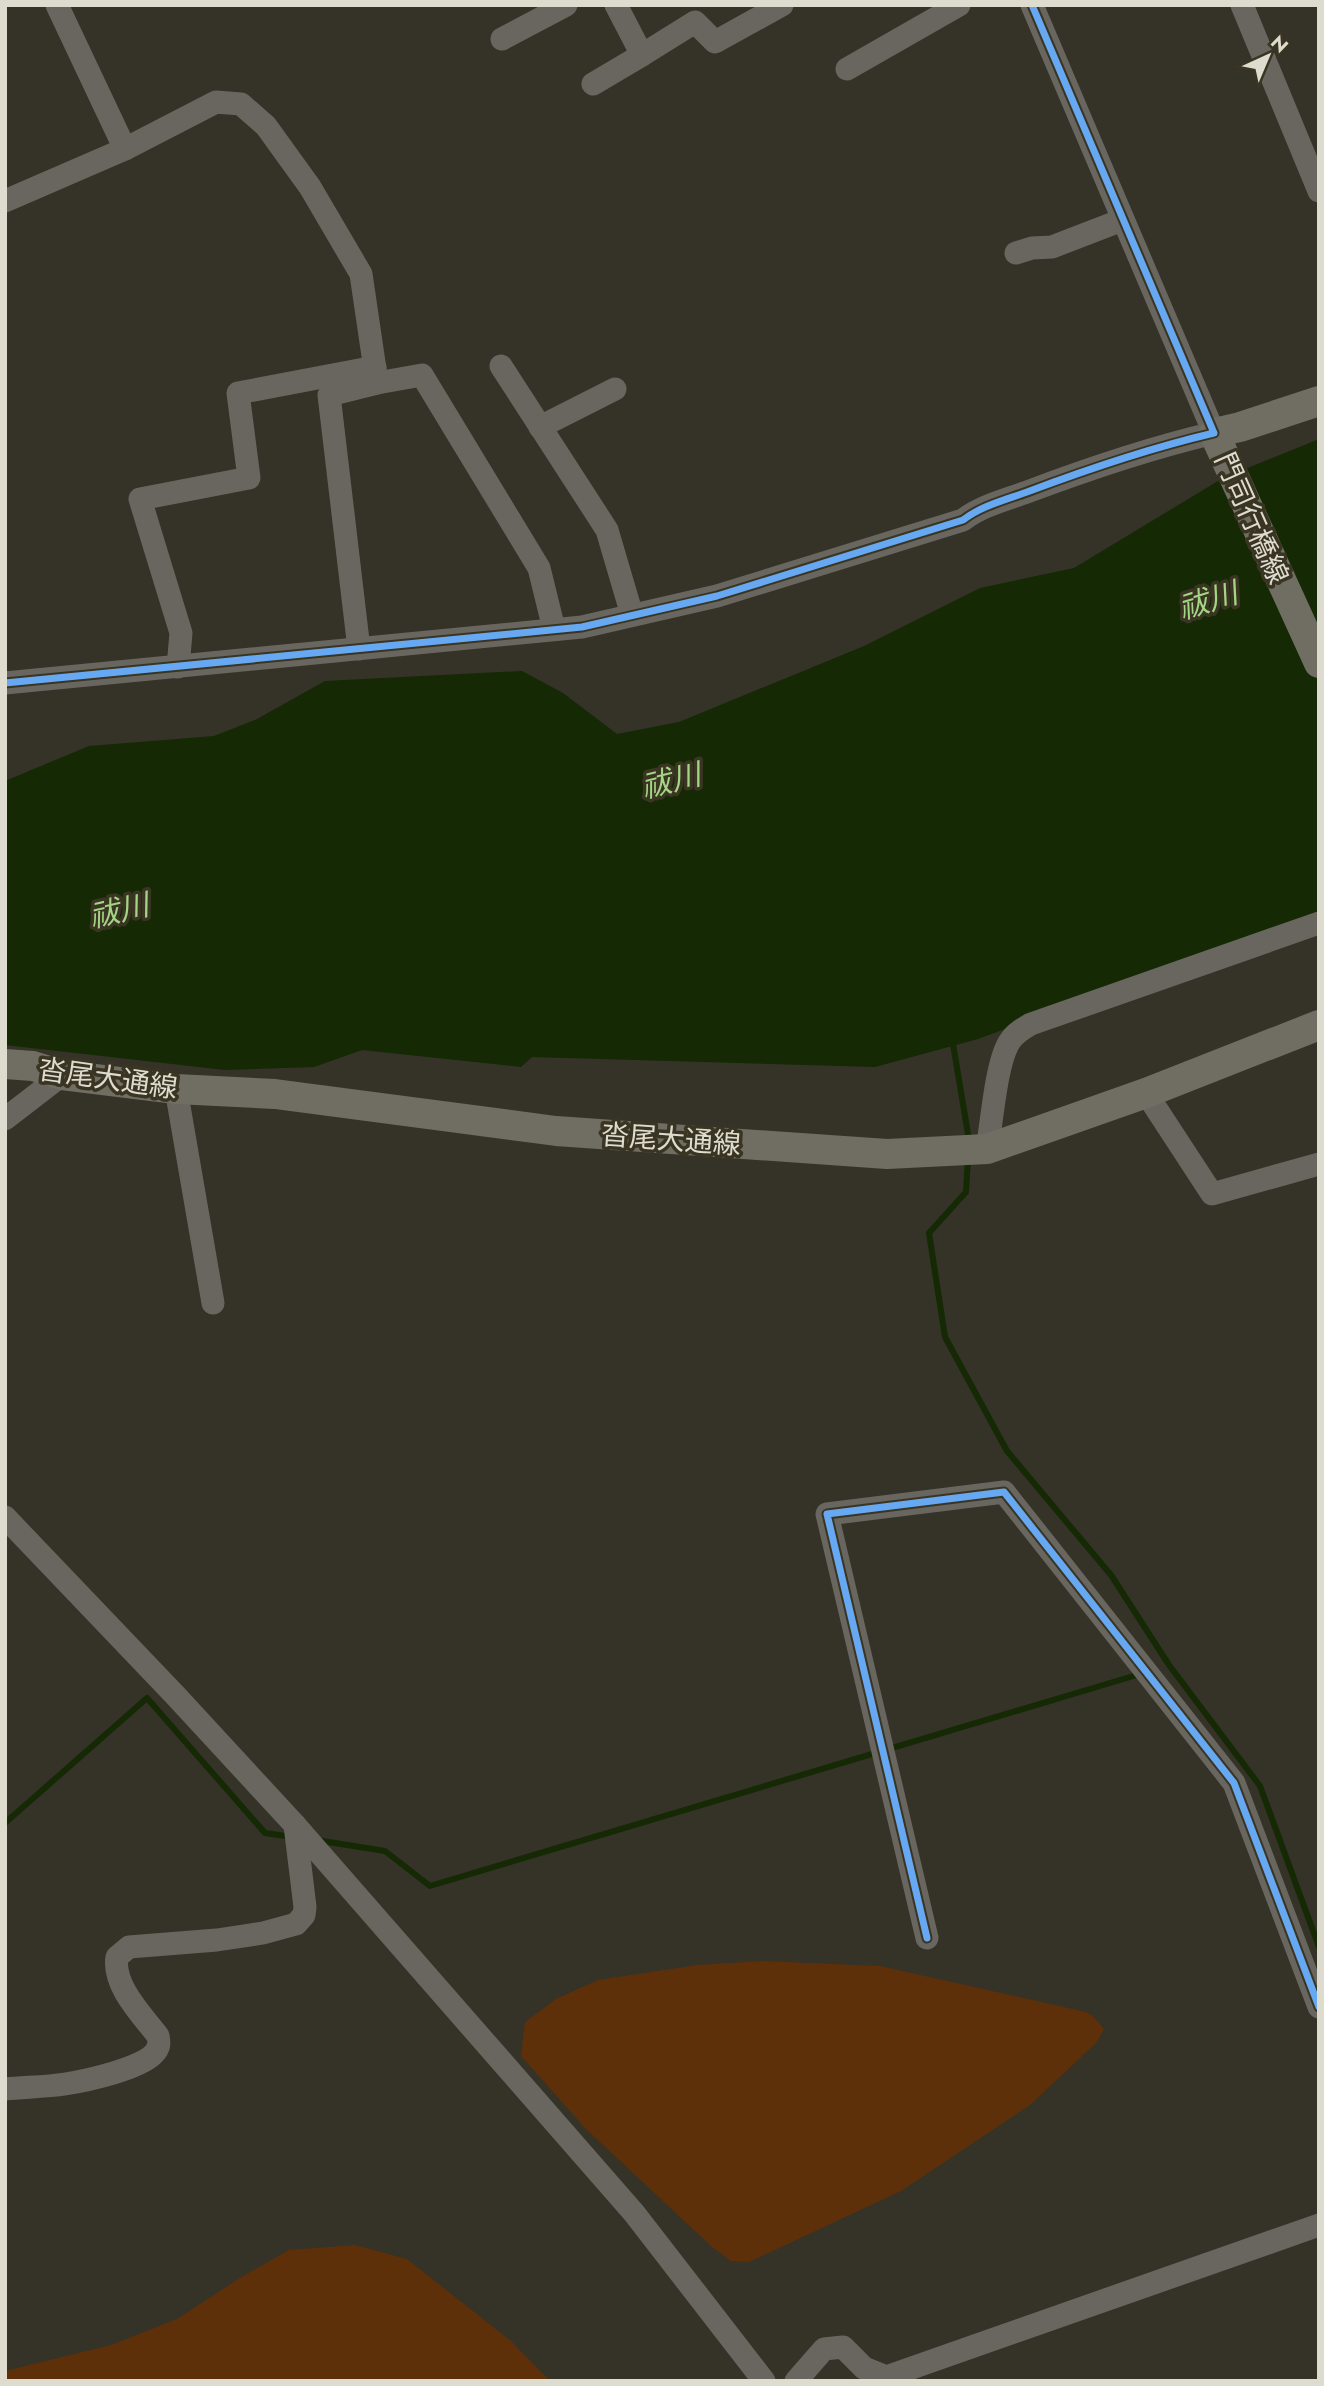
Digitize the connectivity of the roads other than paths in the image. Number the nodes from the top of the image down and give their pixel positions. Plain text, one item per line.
1 (57, 5) edge
2 (566, 5) edge
3 (616, 5) edge
4 (782, 5) edge
5 (959, 5) edge
6 (1032, 5) edge
7 (1242, 5) edge
8 (502, 39) dead end
9 (642, 55) junction
10 (847, 69) dead end
11 (593, 85) dead end
12 (125, 149) junction
13 (1319, 191) edge
14 (5, 201) edge
15 (1122, 220) junction
16 (1016, 253) dead end
17 (501, 366) dead end
18 (376, 375) junction
19 (615, 389) dead end
20 (1319, 401) edge
21 (540, 426) junction
22 (1218, 444) junction
23 (632, 615) junction
24 (555, 629) junction
25 (359, 649) junction
26 (1319, 663) edge
27 (178, 667) junction
28 (5, 683) edge
29 (1319, 923) edge
30 (1319, 1025) edge
31 (19, 1065) edge
32 (62, 1075) junction
33 (176, 1089) junction
34 (1146, 1093) junction
35 (5, 1119) edge
36 (987, 1149) junction
37 (1319, 1164) edge
38 (213, 1303) dead end
39 (5, 1517) edge
40 (295, 1825) junction
41 (928, 1938) dead end
42 (1319, 2007) edge
43 (5, 2089) edge
44 (1319, 2225) edge
45 (764, 2381) edge
46 (796, 2381) edge

1 - 12 street
2 - 8 street
3 - 9 street
4 - 9 street
5 - 10 street
6 - 15 street
7 - 13 street
9 - 11 street
12 - 14 street
12 - 18 street
15 - 16 street
15 - 22 street
17 - 21 street
18 - 24 street
18 - 25 street
18 - 27 street
19 - 21 street
20 - 22 main road, 門司行橋線
21 - 23 street
22 - 23 street
22 - 26 main road, 門司行橋線
23 - 24 street
24 - 25 street
25 - 27 street
27 - 28 street
29 - 36 street
30 - 34 main road, 沓尾大通線
31 - 32 main road, 沓尾大通線
32 - 33 main road, 沓尾大通線
32 - 35 street
33 - 36 main road, 沓尾大通線
33 - 38 street
34 - 36 main road, 沓尾大通線
34 - 37 street
39 - 40 street
40 - 43 street
40 - 45 street
41 - 42 street
44 - 46 street

